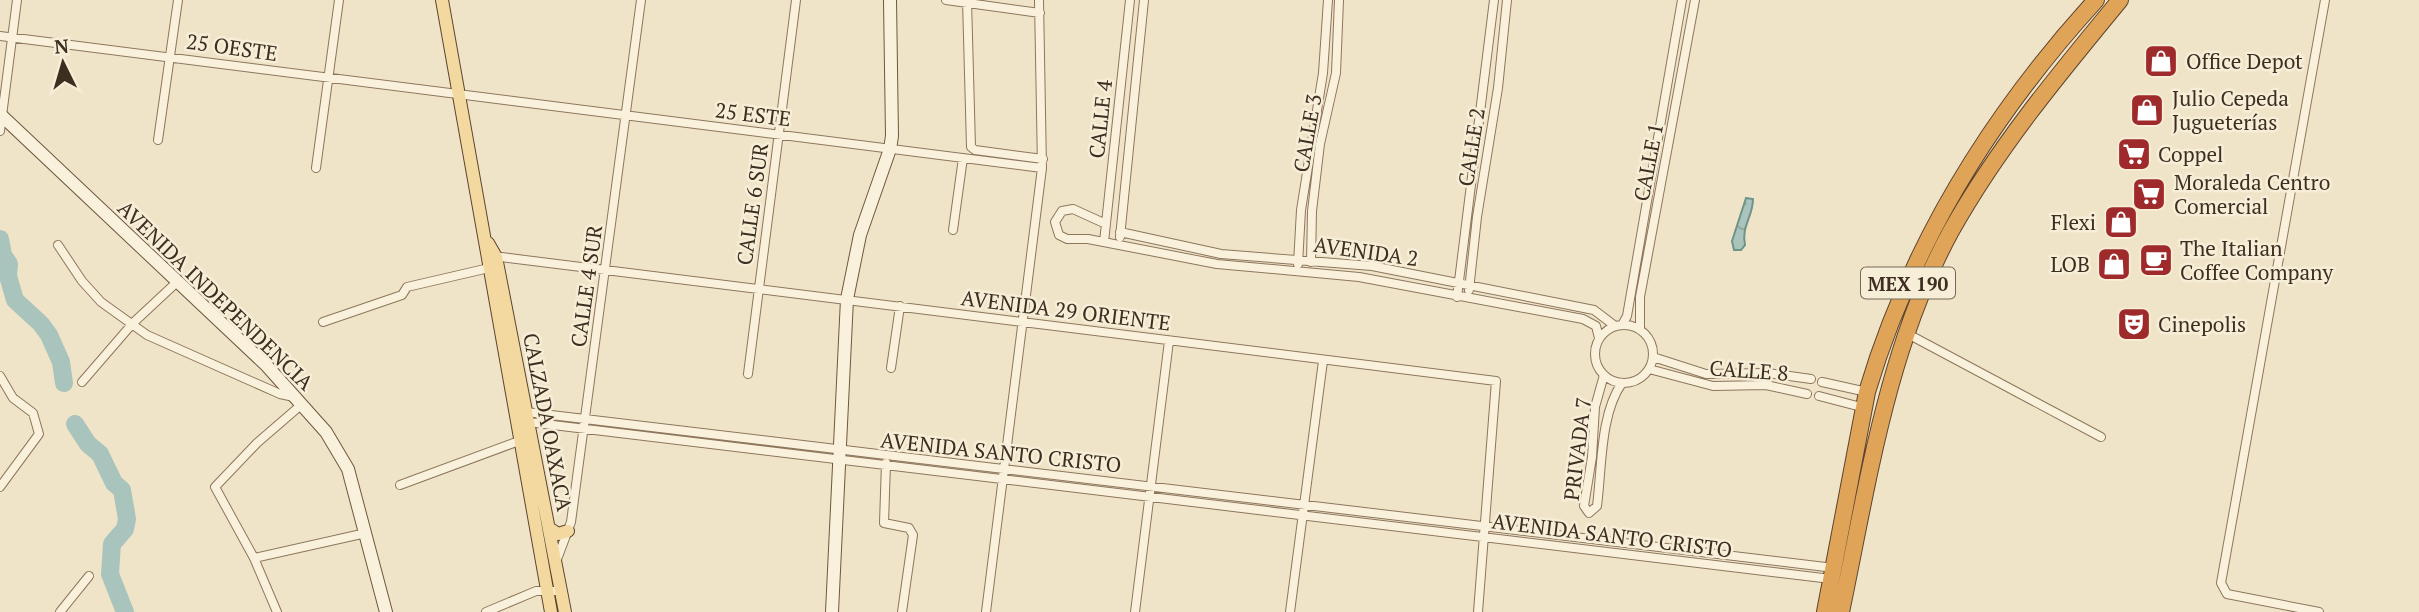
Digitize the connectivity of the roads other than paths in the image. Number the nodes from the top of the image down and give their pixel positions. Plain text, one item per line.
1 (17, 0) edge
2 (178, 0) edge
3 (339, 0) edge
4 (442, 0) edge
5 (642, 0) edge
6 (796, 0) edge
7 (890, 0) edge
8 (946, 0) edge
9 (1039, 0) edge
10 (1130, 0) edge
11 (1144, 0) edge
12 (1328, 0) edge
13 (1339, 0) edge
14 (1494, 0) edge
15 (1507, 0) edge
16 (1682, 0) edge
17 (1695, 0) edge
18 (2095, 0) edge
19 (2120, 0) edge
20 (2325, 0) edge
21 (967, 1) edge
22 (1040, 13) junction
23 (0, 36) edge
24 (11, 38) junction
25 (1337, 41) junction
26 (1326, 42) junction
27 (170, 57) junction
28 (328, 78) junction
29 (1486, 88) junction
30 (1498, 88) junction
31 (460, 95) junction
32 (1, 114) edge
33 (626, 116) junction
34 (1659, 125) junction
35 (1672, 127) junction
36 (0, 131) edge
37 (779, 135) junction
38 (158, 141) dead end
39 (890, 149) junction
40 (962, 158) junction
41 (1043, 163) junction
42 (316, 167) dead end
43 (1107, 224) junction
44 (953, 230) dead end
45 (1120, 232) junction
46 (1104, 242) junction
47 (58, 245) dead end
48 (1119, 246) junction
49 (490, 255) junction
50 (1298, 259) junction
51 (1311, 260) junction
52 (607, 268) junction
53 (1298, 271) junction
54 (1311, 272) junction
55 (177, 282) junction
56 (1458, 284) junction
57 (1469, 287) junction
58 (758, 288) junction
59 (1457, 297) junction
60 (847, 299) junction
61 (1470, 300) junction
62 (900, 306) junction
63 (323, 322) dead end
64 (1022, 322) junction
65 (133, 323) junction
66 (1618, 326) junction
67 (1640, 330) junction
68 (1906, 333) junction
69 (1599, 338) junction
70 (1169, 341) junction
71 (1653, 357) junction
72 (1323, 361) junction
73 (891, 368) dead end
74 (1649, 369) junction
75 (748, 374) dead end
76 (1604, 375) junction
77 (0, 376) edge
78 (1811, 379) dead end
79 (82, 382) dead end
80 (1822, 382) dead end
81 (1622, 383) junction
82 (1807, 394) dead end
83 (1819, 396) dead end
84 (1866, 400) junction
85 (298, 401) junction
86 (527, 417) junction
87 (584, 424) junction
88 (671, 430) junction
89 (2101, 437) dead end
90 (670, 440) junction
91 (519, 441) junction
92 (777, 444) junction
93 (776, 454) junction
94 (840, 457) junction
95 (887, 457) junction
96 (886, 467) junction
97 (1005, 469) junction
98 (1003, 479) junction
99 (400, 485) dead end
100 (1150, 486) junction
101 (0, 487) edge
102 (1149, 497) junction
103 (1304, 505) junction
104 (1303, 515) junction
105 (1474, 524) junction
106 (1486, 526) junction
107 (549, 528) junction
108 (568, 531) junction
109 (366, 533) junction
110 (1473, 536) junction
111 (1485, 537) junction
112 (1748, 557) junction
113 (254, 558) junction
114 (550, 564) junction
115 (1746, 568) junction
116 (1833, 573) junction
117 (89, 576) dead end
118 (554, 591) junction
119 (60, 612) edge
120 (276, 612) edge
121 (386, 612) edge
122 (486, 612) edge
123 (551, 612) edge
124 (565, 612) edge
125 (832, 612) edge
126 (902, 612) edge
127 (986, 612) edge
128 (1135, 612) edge
129 (1290, 612) edge
130 (1478, 612) edge
131 (1825, 612) edge
132 (1842, 612) edge
133 (2319, 612) edge

1 - 24 street
2 - 27 street
3 - 28 street
4 - 31 main road, CALZADA OAXACA
5 - 33 street, CALLE 4 SUR
6 - 37 street, CALLE 6 SUR
7 - 39 street
8 - 21 street
9 - 22 street
10 - 43 street, CALLE 4
11 - 45 street, CALLE 4
12 - 26 street, CALLE 3
13 - 25 street, CALLE 3
14 - 29 street, CALLE 2
15 - 30 street, CALLE 2
16 - 34 street, CALLE 1
17 - 35 street, CALLE 1
18 - 84 highway, MEX 190
19 - 68 highway, MEX 190
20 - 133 street
21 - 22 street
21 - 41 street
22 - 41 street
23 - 24 street, 25 OESTE
24 - 27 street, 25 OESTE
24 - 32 street
25 - 26 street
25 - 51 street, CALLE 3
26 - 50 street, CALLE 3
27 - 28 street, 25 OESTE
27 - 38 street
28 - 31 street, 25 OESTE
28 - 42 street
29 - 30 street
29 - 56 street, CALLE 2
30 - 57 street, CALLE 2
31 - 33 street, 25 ESTE
31 - 49 main road, CALZADA OAXACA
32 - 36 street
32 - 55 street, AVENIDA INDEPENDENCIA
33 - 37 street, 25 ESTE
33 - 52 street, CALLE 4 SUR
34 - 35 street
34 - 66 street, CALLE 1
35 - 67 street, CALLE 1
37 - 39 street, 25 ESTE
37 - 58 street, CALLE 6 SUR
39 - 40 street, 25 ESTE
39 - 60 street
40 - 41 street, 25 ESTE
40 - 44 street
41 - 64 street
43 - 46 street, CALLE 4
43 - 46 street, AVENIDA 2
45 - 48 street
45 - 50 street, AVENIDA 2
46 - 48 street, AVENIDA 2
47 - 65 street
48 - 53 street, AVENIDA 2
49 - 52 street, AVENIDA 29 ORIENTE
49 - 63 street, AVENIDA 29 ORIENTE
49 - 86 main road, CALZADA OAXACA
49 - 91 main road, CALZADA OAXACA
50 - 51 street, AVENIDA 2
50 - 53 street, CALLE 3
51 - 54 street, CALLE 3
51 - 56 street, AVENIDA 2
52 - 58 street, AVENIDA 29 ORIENTE
52 - 87 street, CALLE 4 SUR
53 - 54 street, AVENIDA 2
54 - 59 street, AVENIDA 2
55 - 65 street
55 - 85 street, AVENIDA INDEPENDENCIA
56 - 57 street, AVENIDA 2
56 - 59 street, CALLE 2
57 - 61 street, CALLE 2
57 - 66 street, AVENIDA 2
58 - 60 street, AVENIDA 29 ORIENTE
58 - 75 street, CALLE 6 SUR
59 - 61 street, AVENIDA 2
60 - 62 street, AVENIDA 29 ORIENTE
60 - 94 street
61 - 69 street, AVENIDA 2
62 - 64 street, AVENIDA 29 ORIENTE
62 - 73 street
64 - 70 street, AVENIDA 29 ORIENTE
64 - 97 street
65 - 79 street
65 - 85 street
66 - 67 street
66 - 69 street
67 - 71 street
68 - 89 street
68 - 132 highway, MEX 190
69 - 76 street
70 - 72 street, AVENIDA 29 ORIENTE
70 - 100 street
71 - 74 street
71 - 78 street, CALLE 8
72 - 103 street
72 - 106 street, AVENIDA 29 ORIENTE
74 - 81 street
74 - 82 street, CALLE 8
76 - 81 street
76 - 81 street, PRIVADA 7
77 - 101 street
80 - 84 street
83 - 84 street
84 - 116 highway, MEX 190
85 - 109 street, AVENIDA INDEPENDENCIA
85 - 113 street
86 - 87 street, AVENIDA SANTO CRISTO
86 - 107 main road, CALZADA OAXACA
87 - 88 street, AVENIDA SANTO CRISTO
87 - 90 street, AVENIDA SANTO CRISTO
87 - 108 street, CALLE 4 SUR
88 - 90 street
88 - 92 street, AVENIDA SANTO CRISTO
90 - 93 street, AVENIDA SANTO CRISTO
91 - 99 street
91 - 114 main road, CALZADA OAXACA
92 - 93 street
92 - 94 street, AVENIDA SANTO CRISTO
93 - 94 street, AVENIDA SANTO CRISTO
94 - 95 street, AVENIDA SANTO CRISTO
94 - 96 street, AVENIDA SANTO CRISTO
94 - 125 street
95 - 96 street
95 - 97 street, AVENIDA SANTO CRISTO
96 - 98 street, AVENIDA SANTO CRISTO
96 - 126 street
97 - 98 street
97 - 100 street, AVENIDA SANTO CRISTO
98 - 102 street, AVENIDA SANTO CRISTO
98 - 127 street
100 - 102 street
100 - 103 street, AVENIDA SANTO CRISTO
102 - 104 street, AVENIDA SANTO CRISTO
102 - 128 street
103 - 104 street
103 - 105 street, AVENIDA SANTO CRISTO
104 - 110 street, AVENIDA SANTO CRISTO
104 - 129 street
105 - 106 street, AVENIDA SANTO CRISTO
105 - 110 street, AVENIDA SANTO CRISTO
106 - 111 street
106 - 112 street, AVENIDA SANTO CRISTO
107 - 108 main road
107 - 114 main road, CALZADA OAXACA
108 - 114 street, CALLE 4 SUR
109 - 113 street
109 - 121 street, AVENIDA INDEPENDENCIA
110 - 111 street, AVENIDA SANTO CRISTO
111 - 115 street, AVENIDA SANTO CRISTO
111 - 130 street
112 - 115 street, AVENIDA SANTO CRISTO
112 - 116 street, AVENIDA SANTO CRISTO
113 - 120 street
114 - 118 main road, CALZADA OAXACA
115 - 116 street, AVENIDA SANTO CRISTO
116 - 131 highway, MEX 190
117 - 119 street
118 - 122 street
118 - 123 main road, CALZADA OAXACA
118 - 124 main road, CALZADA OAXACA

